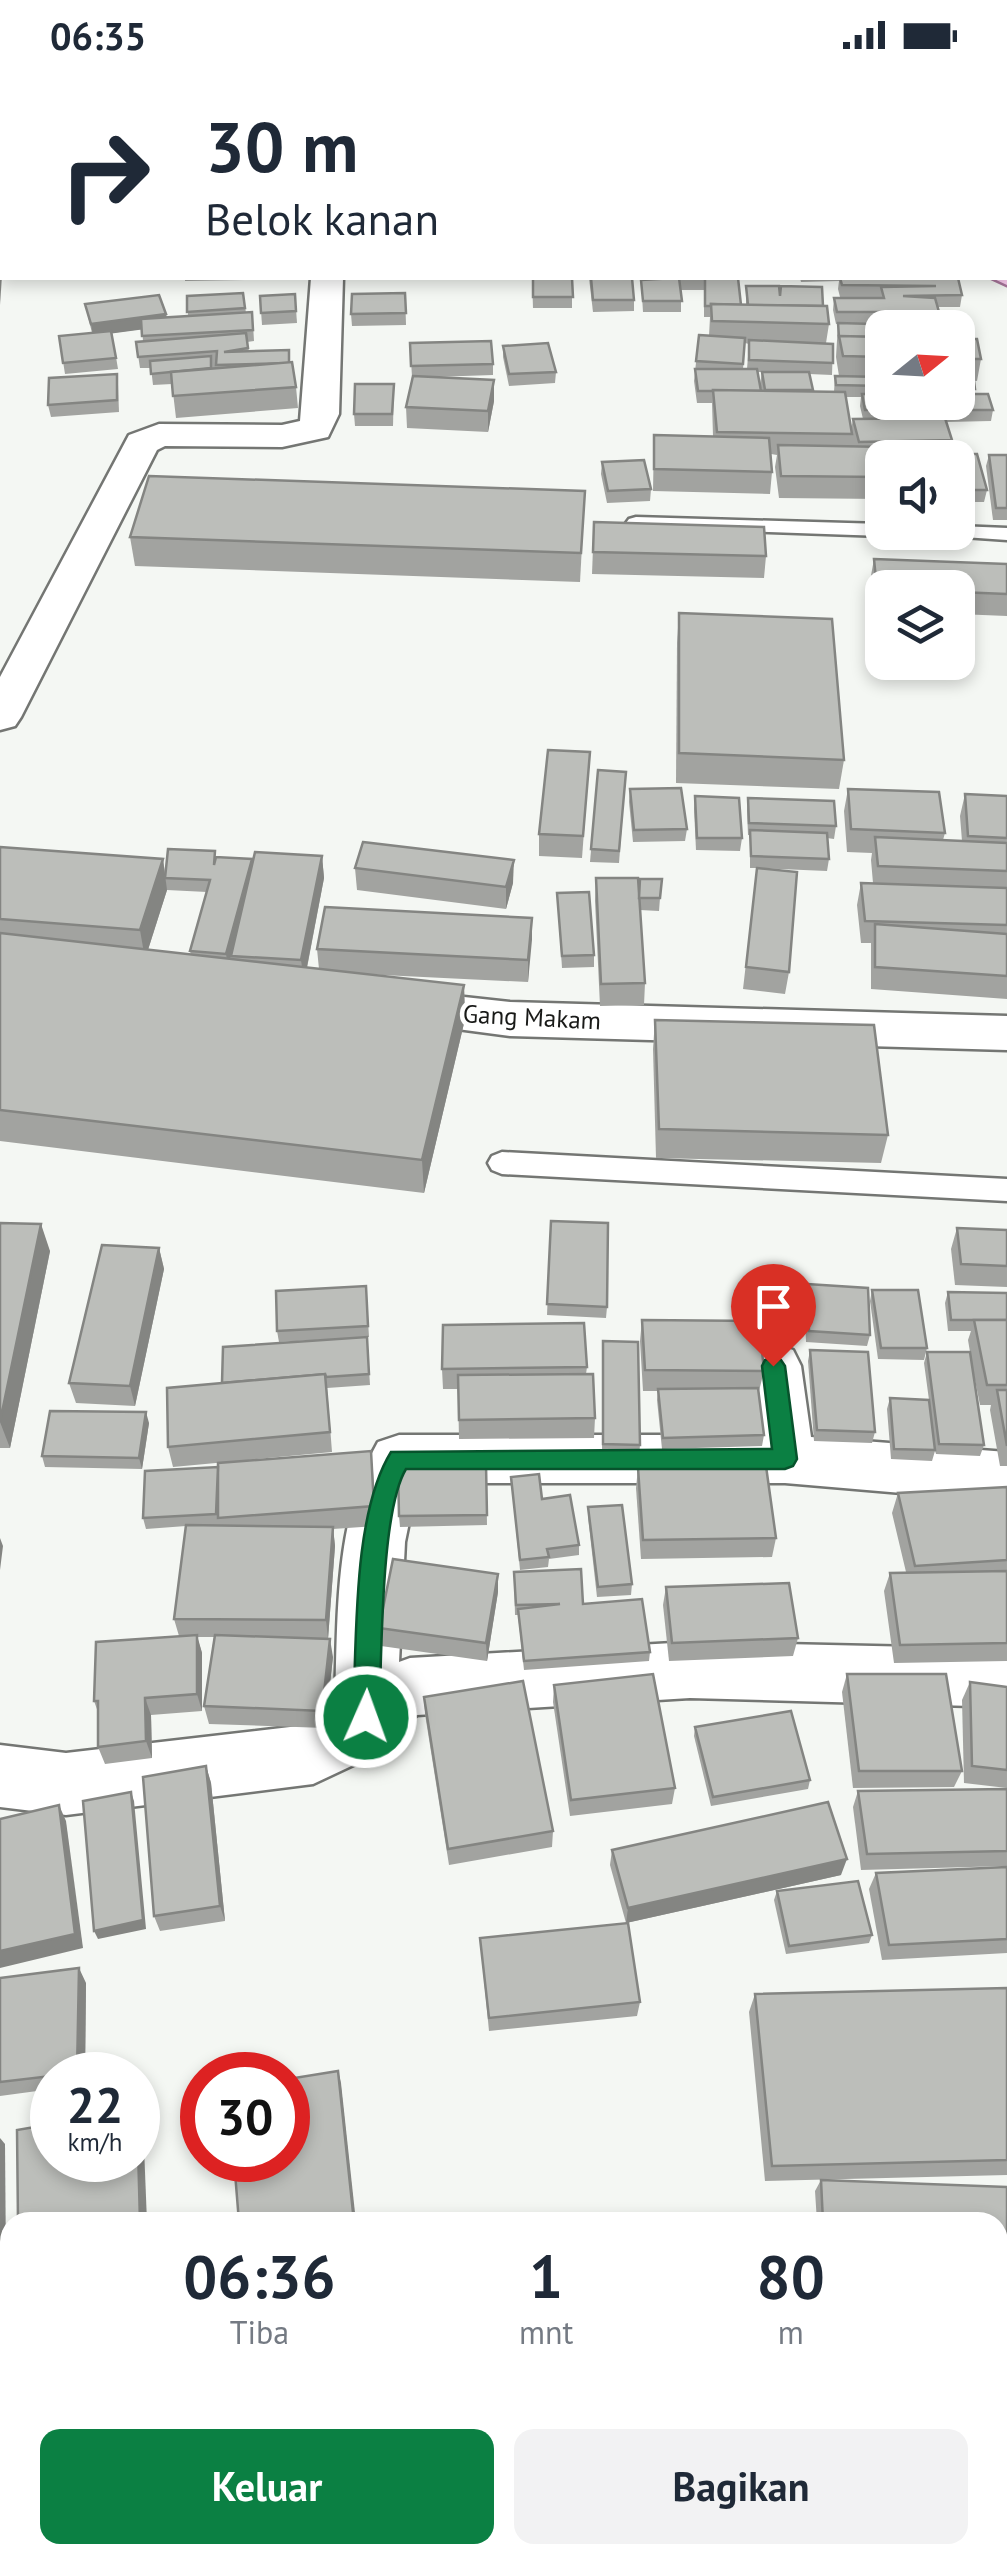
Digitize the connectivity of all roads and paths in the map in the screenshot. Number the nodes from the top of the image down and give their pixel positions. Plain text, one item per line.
1 (327, 280) edge
2 (636, 523) edge
3 (865, 530) edge
4 (975, 533) edge
5 (1007, 534) edge
6 (0, 717) edge
7 (353, 1002) edge
8 (1007, 1033) edge
9 (502, 1164) dead end
10 (1007, 1190) edge
11 (773, 1366) dead end
12 (785, 1459) junction
13 (1007, 1477) edge
14 (1007, 1678) edge
15 (366, 1717) junction
16 (0, 1776) edge

1 - 6 street
2 - 3 lane
4 - 5 lane
7 - 8 street, Gang Makam
9 - 10 lane
11 - 12 street
12 - 13 street
12 - 15 street
14 - 15 street
15 - 16 street

